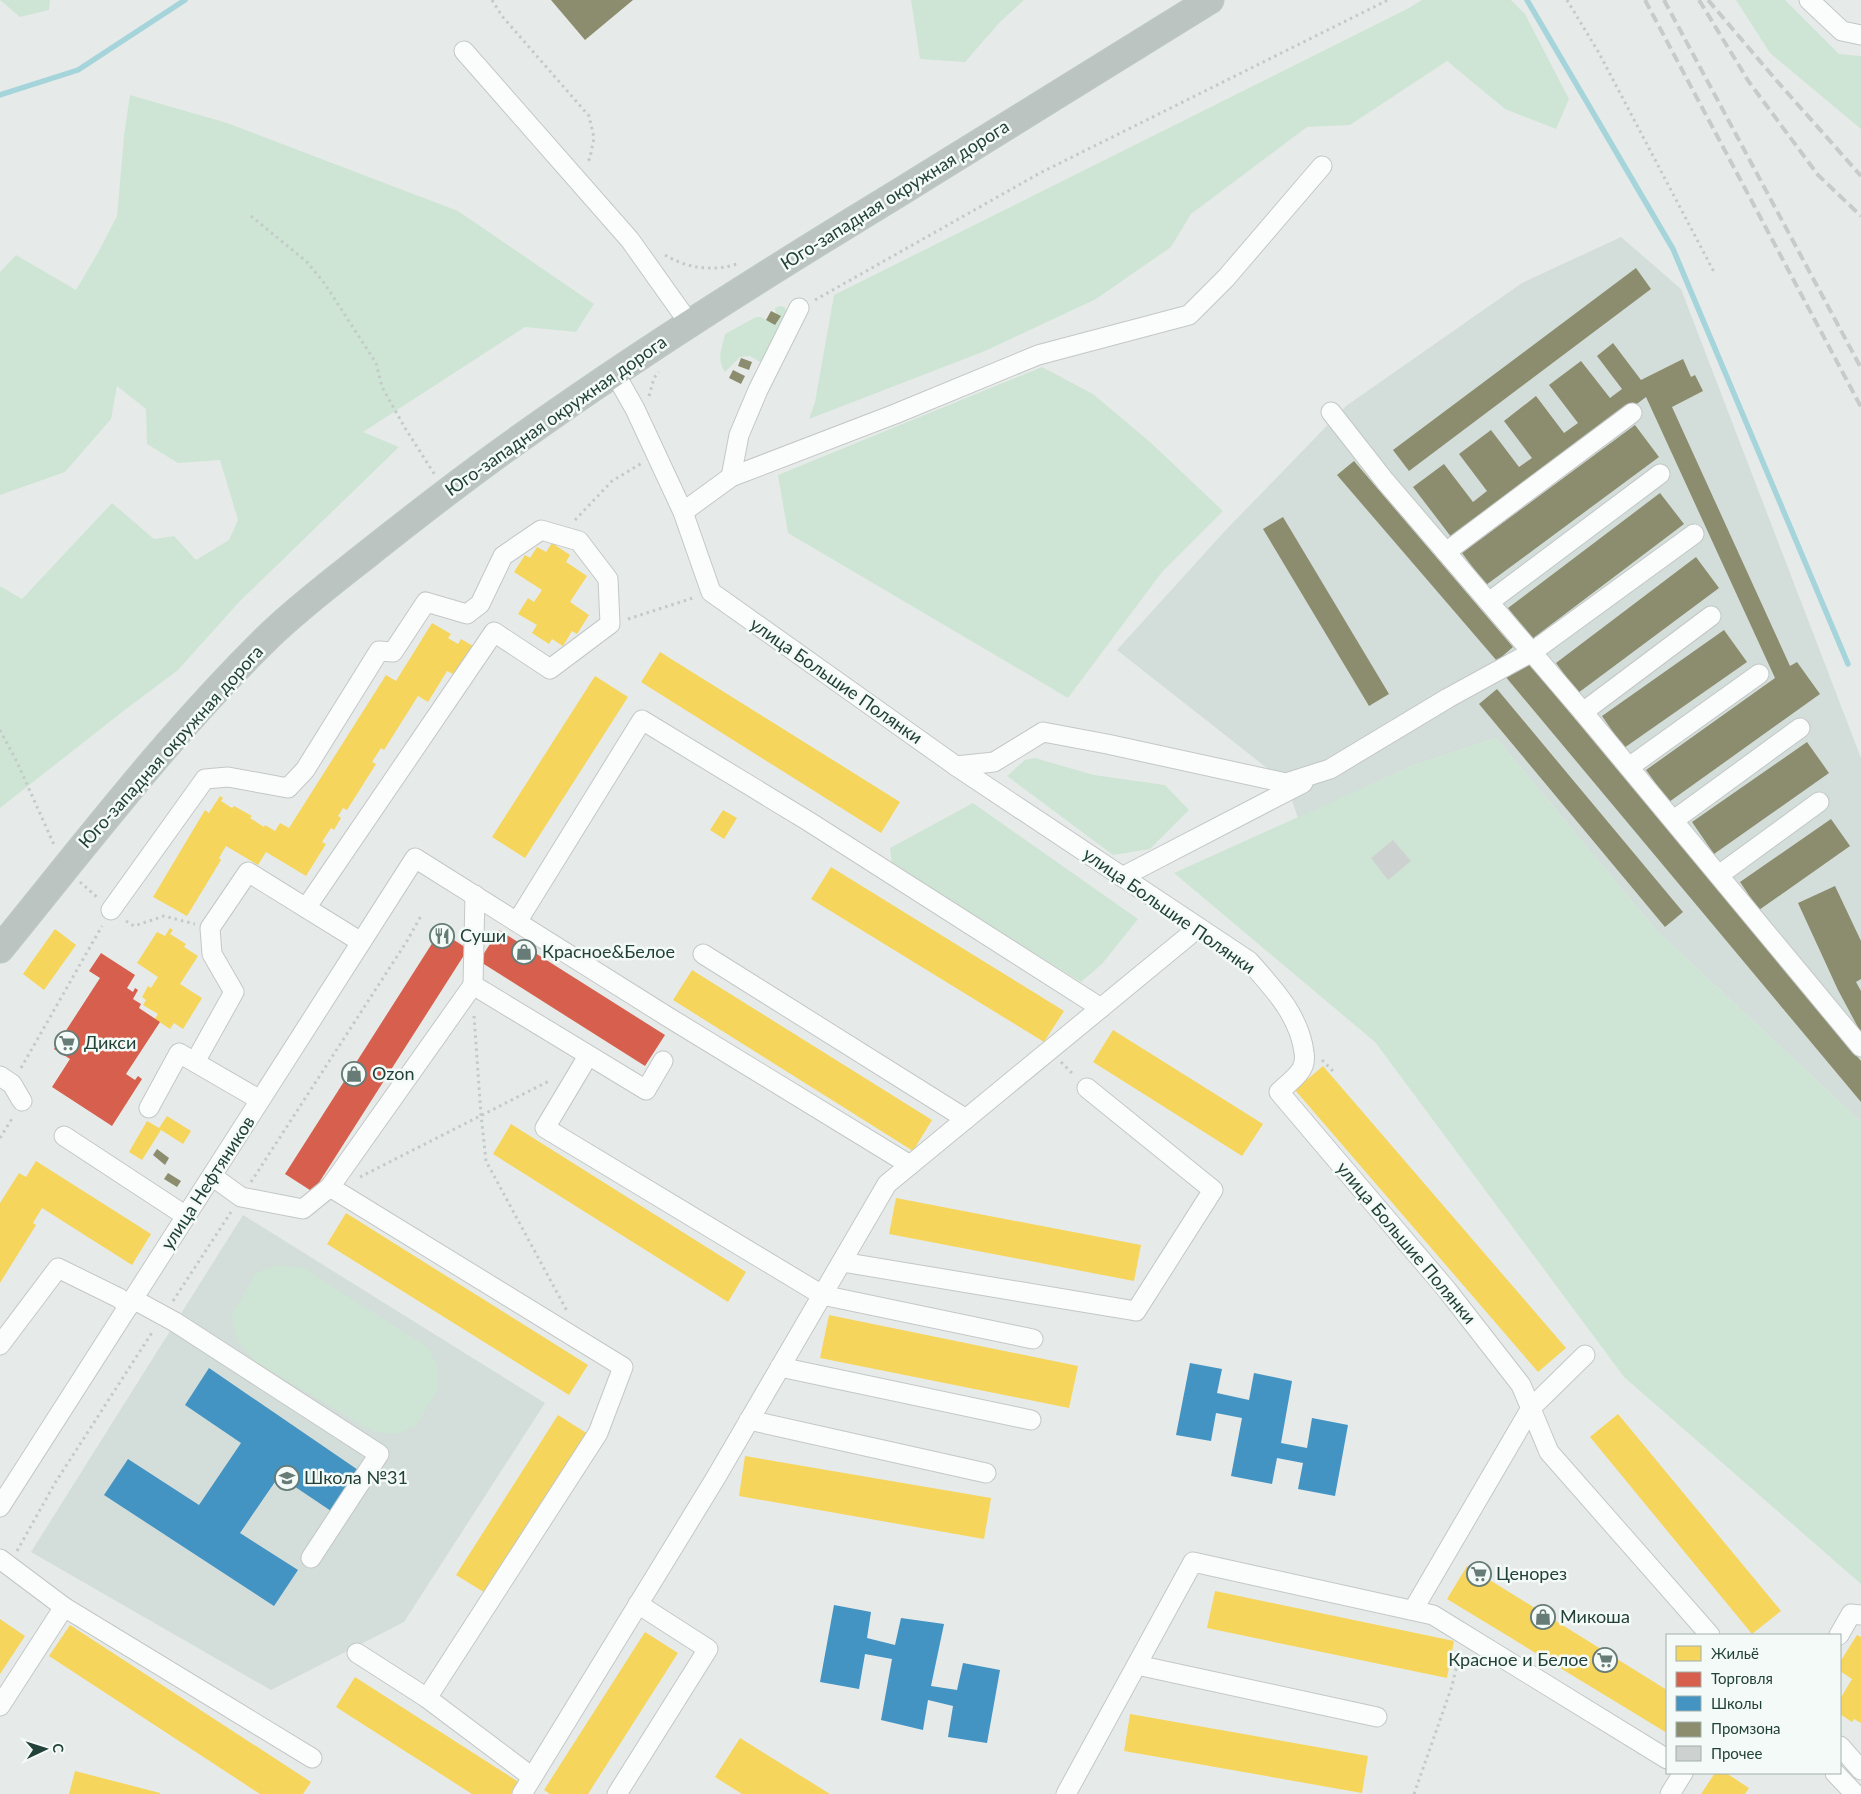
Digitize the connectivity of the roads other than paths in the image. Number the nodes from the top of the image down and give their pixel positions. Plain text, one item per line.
1 (1210, 0) edge
2 (1809, 0) edge
3 (1861, 35) edge
4 (464, 52) dead end
5 (1322, 166) dead end
6 (799, 308) road end
7 (689, 323) junction
8 (614, 372) junction
9 (1331, 412) dead end
10 (1632, 413) dead end
11 (1660, 474) dead end
12 (731, 477) junction
13 (684, 512) junction
14 (1694, 534) dead end
15 (1446, 552) junction
16 (1490, 602) junction
17 (480, 604) junction
18 (1711, 616) dead end
19 (494, 632) junction
20 (1532, 652) junction
21 (1759, 674) dead end
22 (1582, 712) junction
23 (1800, 728) dead end
24 (956, 766) junction
25 (1629, 767) junction
26 (1330, 769) junction
27 (1819, 802) dead end
28 (1674, 820) junction
29 (1719, 875) junction
30 (1122, 877) junction
31 (475, 895) junction
32 (306, 908) junction
33 (111, 910) road end
34 (516, 922) junction
35 (1198, 928) junction
36 (361, 942) junction
37 (0, 949) edge
38 (703, 954) dead end
39 (473, 985) junction
40 (1101, 1008) junction
41 (1861, 1047) edge
42 (586, 1060) junction
43 (663, 1061) dead end
44 (195, 1062) junction
45 (6, 1080) edge
46 (1087, 1088) road end
47 (260, 1100) junction
48 (22, 1101) road end
49 (148, 1108) dead end
50 (966, 1119) junction
51 (64, 1136) dead end
52 (910, 1165) junction
53 (212, 1176) junction
54 (330, 1187) junction
55 (186, 1216) junction
56 (842, 1262) junction
57 (822, 1295) junction
58 (131, 1303) junction
59 (1033, 1339) dead end
60 (0, 1345) edge
61 (1585, 1355) dead end
62 (780, 1367) junction
63 (1531, 1408) junction
64 (749, 1420) junction
65 (1031, 1420) dead end
66 (986, 1473) dead end
67 (0, 1507) edge
68 (311, 1558) dead end
69 (5, 1563) edge
70 (638, 1604) junction
71 (64, 1607) junction
72 (1413, 1610) junction
73 (1861, 1615) edge
74 (1709, 1634) edge
75 (1840, 1634) edge
76 (357, 1653) dead end
77 (1137, 1665) junction
78 (427, 1698) junction
79 (0, 1706) edge
80 (1377, 1717) dead end
81 (1841, 1747) edge
82 (1666, 1757) edge
83 (312, 1758) dead end
84 (1861, 1770) edge
85 (1681, 1774) edge
86 (1836, 1774) edge
87 (532, 1777) junction
88 (522, 1794) edge
89 (617, 1794) edge
90 (1066, 1794) edge
91 (1670, 1794) edge
92 (1855, 1794) edge

1 - 7 highway, Юго-западная окружная дорога
2 - 3 street
4 - 7 street
5 - 12 street
6 - 12 street
7 - 8 highway, Юго-западная окружная дорога
8 - 13 street
8 - 37 highway, Юго-западная окружная дорога
9 - 15 street
10 - 15 street
11 - 16 street
12 - 13 street
13 - 24 street, улица Большие Полянки
14 - 20 street
15 - 16 street
16 - 20 street
17 - 19 street
17 - 19 street
17 - 33 street
18 - 22 street
19 - 32 street
20 - 22 street
20 - 26 street
21 - 25 street
22 - 25 street
23 - 28 street
24 - 26 street
24 - 30 street, улица Большие Полянки
25 - 28 street
26 - 30 street
27 - 29 street
28 - 29 street
29 - 41 street
30 - 35 street, улица Большие Полянки
31 - 34 street
31 - 36 street, улица Нефтяников
31 - 39 street
32 - 36 street
32 - 44 street
34 - 40 street
34 - 52 street
35 - 40 street
35 - 63 street, улица Большие Полянки
36 - 47 street, улица Нефтяников
38 - 50 street
39 - 42 street
39 - 54 street
40 - 50 street
42 - 43 street
42 - 57 street
44 - 47 street
44 - 49 street
45 - 48 street
46 - 56 street
47 - 53 street, улица Нефтяников
50 - 52 street
51 - 55 street
52 - 56 street
53 - 54 street
53 - 55 street, улица Нефтяников
54 - 78 street
55 - 58 street, улица Нефтяников
56 - 57 street
57 - 59 street
57 - 62 street
58 - 60 street
58 - 67 street, улица Нефтяников
58 - 68 street
61 - 63 street
62 - 64 street
62 - 65 street
63 - 72 street
63 - 74 street, улица Большие Полянки
64 - 66 street
64 - 70 street
69 - 71 street
70 - 87 street
70 - 89 street
71 - 79 street
71 - 83 street
72 - 77 street
72 - 82 street
73 - 75 street
76 - 78 street
77 - 80 street
77 - 90 street
78 - 87 street
81 - 84 street
85 - 91 street
86 - 92 street
87 - 88 street

